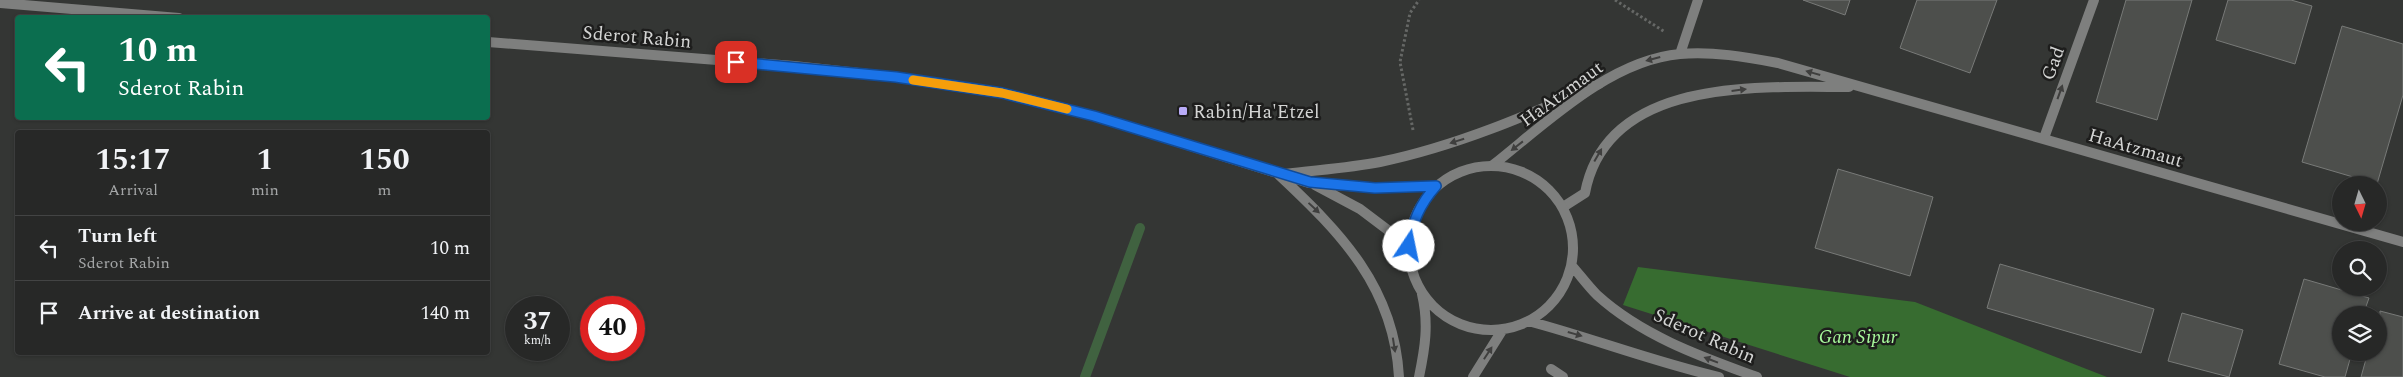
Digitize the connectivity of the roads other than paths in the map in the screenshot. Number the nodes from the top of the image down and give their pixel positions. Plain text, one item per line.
1 (1698, 0) edge
2 (2094, 0) edge
3 (0, 3) edge
4 (143, 15) edge
5 (490, 42) edge
6 (1681, 49) junction
7 (1599, 84) junction
8 (1860, 86) junction
9 (2044, 138) junction
10 (1493, 165) junction
11 (1278, 174) junction
12 (1310, 182) junction
13 (1436, 186) junction
14 (1563, 207) junction
15 (2403, 242) edge
16 (1409, 246) junction
17 (1572, 266) junction
18 (1420, 289) junction
19 (1528, 321) junction
20 (1503, 329) junction
21 (1551, 368) dead end
22 (1399, 377) edge
23 (1419, 377) edge
24 (1472, 377) edge
25 (1563, 377) edge
26 (1719, 377) edge
27 (1757, 377) edge

1 - 6 street
9 -> 2 street, Gad
3 - 4 street
5 - 11 street, Sderot Rabin
6 -> 7 street, HaAtzmaut
8 -> 6 street, HaAtzmaut
7 -> 10 street, HaAtzmaut
7 -> 11 street
8 - 9 street, HaAtzmaut
14 -> 8 street, HaAtzmaut
9 - 15 street, HaAtzmaut
10 - 13 street
10 - 14 street
11 - 12 street, Sderot Rabin
11 -> 22 street
12 - 13 street, Sderot Rabin
12 - 16 street, Sderot Rabin
13 - 16 street
14 - 17 street
16 - 18 street
17 - 19 street
27 -> 17 street, Sderot Rabin
18 - 20 street
18 - 23 street
19 - 20 street
19 -> 26 street, Sderot Rabin
24 -> 20 street
21 - 25 street

